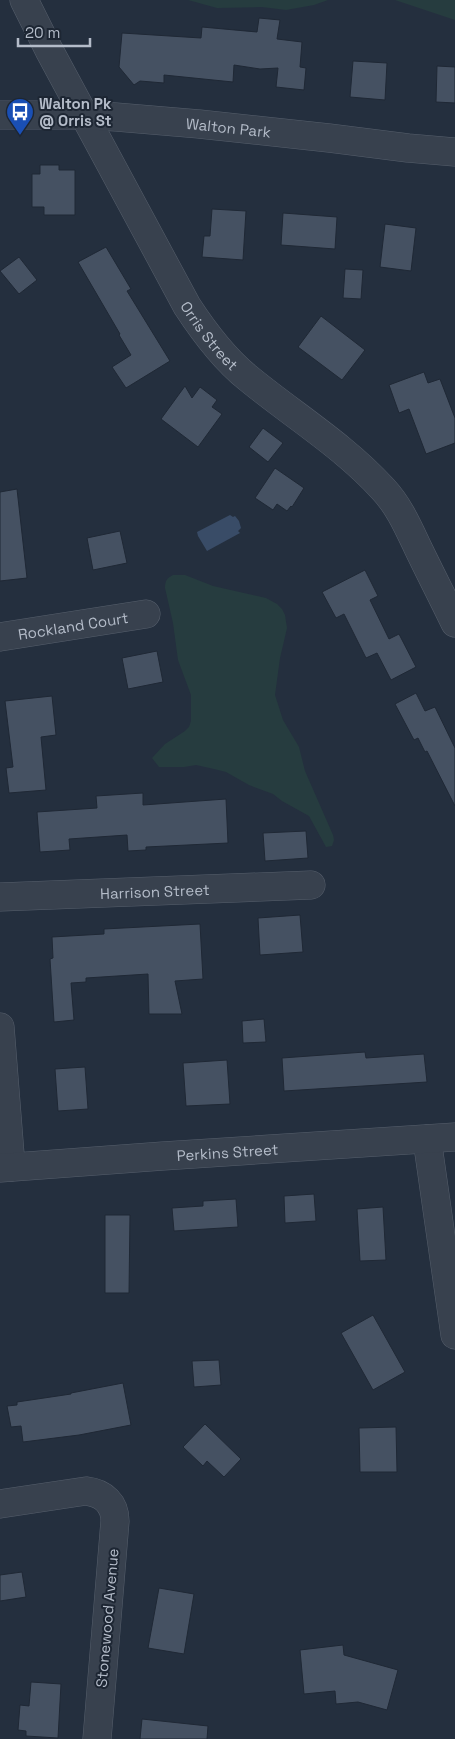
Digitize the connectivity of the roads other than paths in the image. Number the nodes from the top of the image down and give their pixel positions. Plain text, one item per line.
1 (24, 0) edge
2 (0, 115) edge
3 (84, 115) junction
4 (455, 152) edge
5 (452, 609) edge
6 (146, 614) dead end
7 (0, 637) edge
8 (311, 885) dead end
9 (0, 897) edge
10 (0, 1027) edge
11 (455, 1137) edge
12 (426, 1139) junction
13 (5, 1168) edge
14 (455, 1335) edge
15 (0, 1504) edge
16 (97, 1739) edge

1 - 3 street, Orris Street
2 - 3 street, Walton Park
3 - 4 street, Walton Park
3 - 5 street, Orris Street
6 - 7 street, Rockland Court
8 - 9 street, Harrison Street
10 - 13 street
11 - 12 street, Perkins Street
12 - 13 street, Perkins Street
12 - 14 street
15 - 16 street, Stonewood Avenue

